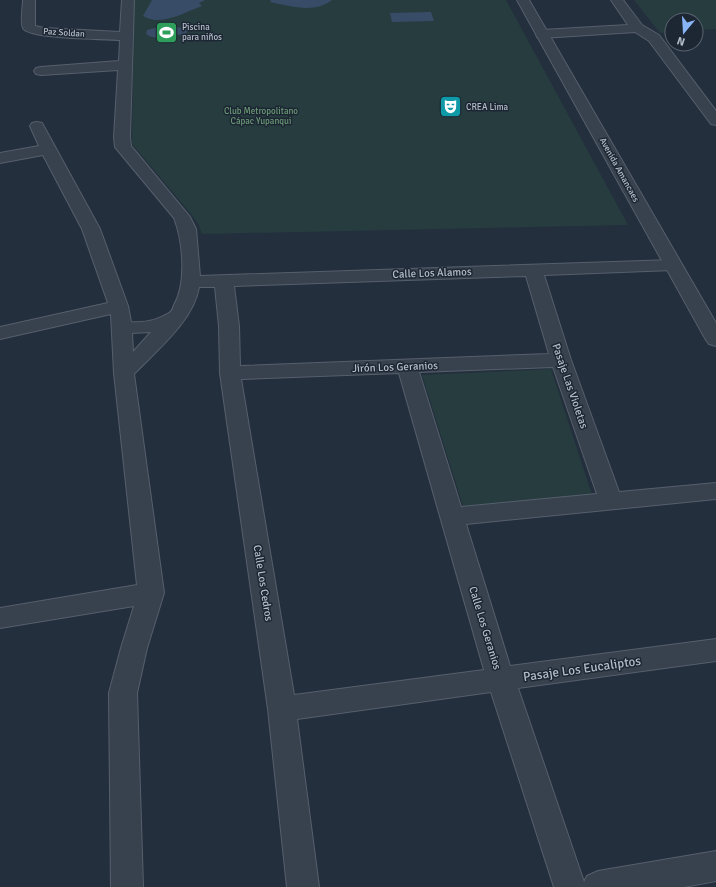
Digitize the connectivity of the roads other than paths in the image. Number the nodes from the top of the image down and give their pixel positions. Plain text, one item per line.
1 (29, 0) edge
2 (128, 0) edge
3 (523, 0) edge
4 (617, 0) edge
5 (637, 28) junction
6 (542, 34) junction
7 (127, 36) junction
8 (126, 65) junction
9 (41, 71) dead end
10 (716, 121) edge
11 (37, 126) dead end
12 (48, 149) junction
13 (0, 158) edge
14 (672, 266) junction
15 (533, 269) junction
16 (224, 280) junction
17 (191, 282) junction
18 (120, 316) junction
19 (178, 316) junction
20 (0, 333) edge
21 (716, 340) edge
22 (560, 360) junction
23 (407, 366) junction
24 (124, 373) junction
25 (230, 373) junction
26 (716, 491) edge
27 (611, 502) junction
28 (452, 518) junction
29 (151, 593) junction
30 (0, 618) edge
31 (716, 650) edge
32 (501, 680) junction
33 (282, 709) junction
34 (716, 866) edge
35 (126, 887) edge
36 (303, 887) edge
37 (570, 887) edge
38 (598, 887) edge

1 - 7 street, Paz Soldan
2 - 7 street
3 - 6 street, Avenida Amancaes
4 - 5 street
5 - 6 street
5 - 10 street
6 - 14 street, Avenida Amancaes
7 - 8 street
8 - 9 street
8 - 17 street
11 - 12 street
12 - 13 street
12 - 18 street
14 - 15 street, Calle Los Alamos
14 - 21 street, Avenida Amancaes
15 - 16 street, Calle Los Alamos
15 - 22 street, Pasaje Las Violetas
16 - 17 street, Calle Los Alamos
16 - 25 street, Calle Los Cedros
17 - 19 street
18 - 19 street
18 - 20 street
18 - 24 street
19 - 24 street
22 - 23 street, Jirón Los Geranios
22 - 27 street, Pasaje Las Violetas
23 - 25 street, Jirón Los Geranios
23 - 28 street, Calle Los Geranios
24 - 29 street
25 - 33 street, Calle Los Cedros
26 - 27 street
27 - 28 street
28 - 32 street, Calle Los Geranios
29 - 30 street
29 - 35 street
31 - 32 street, Pasaje Los Eucaliptos
32 - 33 street, Pasaje Los Eucaliptos
32 - 37 street, Calle Los Geranios
33 - 36 street, Calle Los Cedros
34 - 38 street

